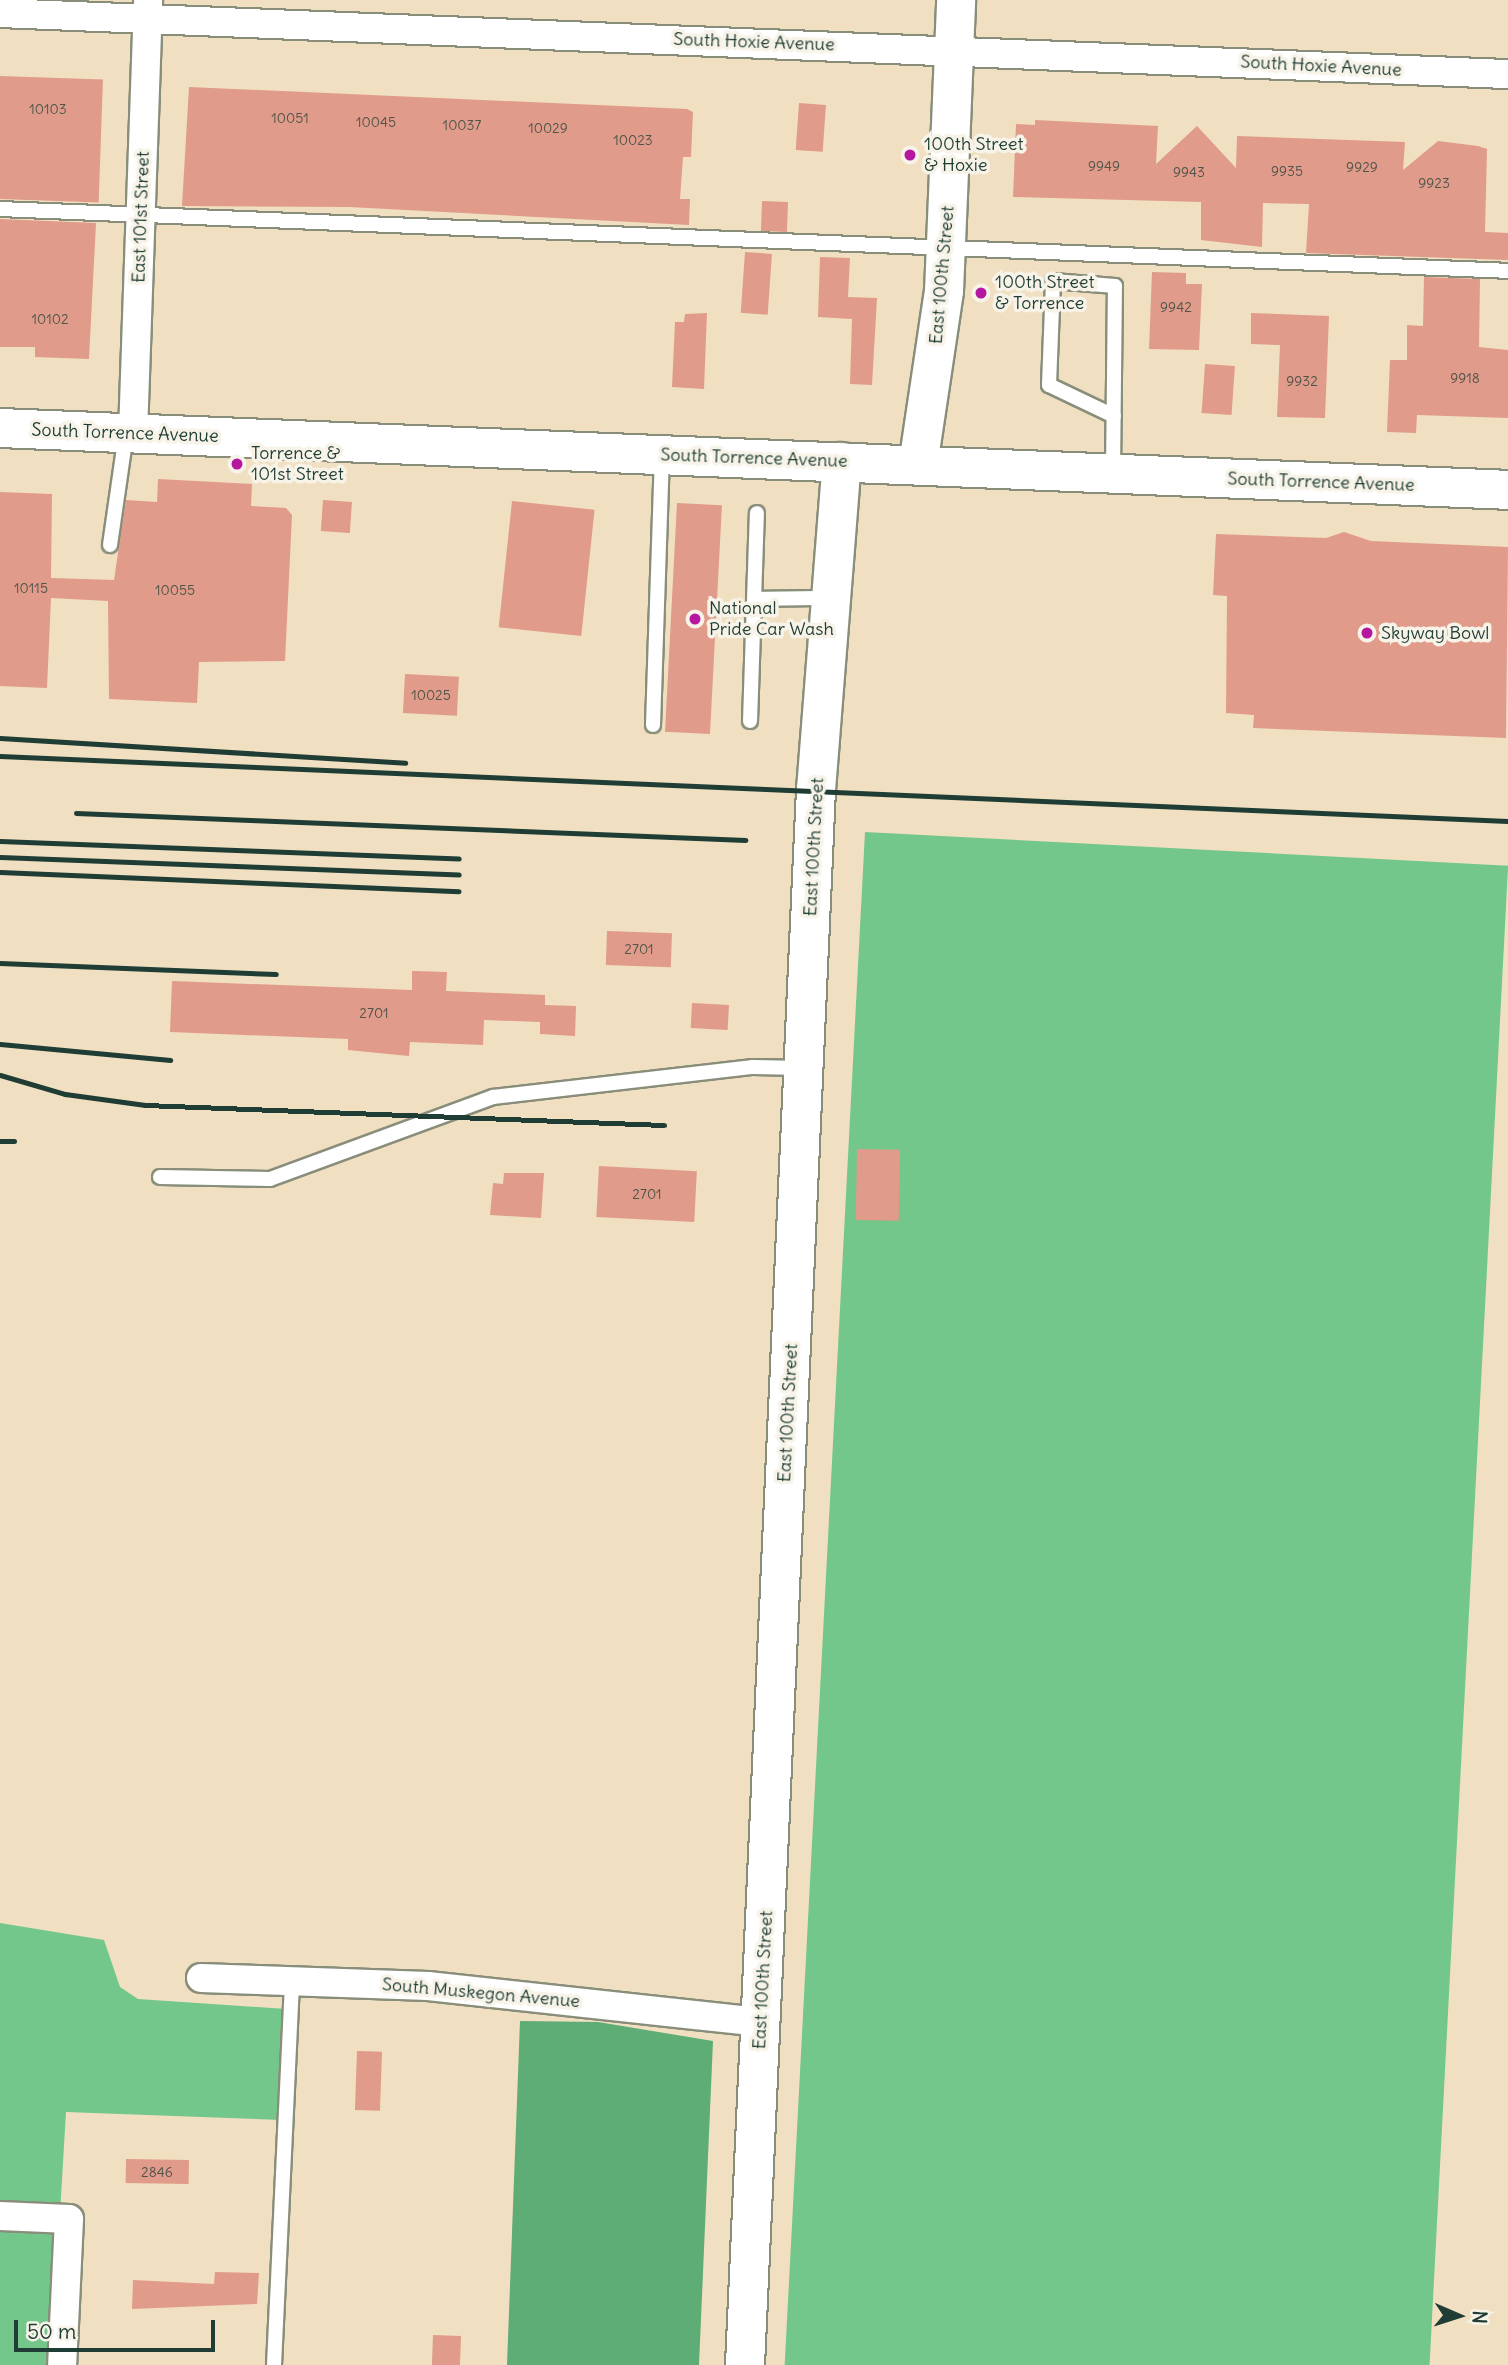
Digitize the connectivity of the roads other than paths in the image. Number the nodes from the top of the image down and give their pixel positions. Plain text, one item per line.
1 (956, 0) edge
2 (148, 9) edge
3 (0, 13) edge
4 (954, 50) junction
5 (1508, 74) edge
6 (0, 209) edge
7 (141, 215) junction
8 (947, 248) junction
9 (1508, 271) edge
10 (1114, 416) junction
11 (0, 428) edge
12 (130, 433) junction
13 (662, 455) junction
14 (842, 462) junction
15 (918, 465) junction
16 (1113, 473) junction
17 (1508, 490) edge
18 (757, 513) dead end
19 (110, 545) dead end
20 (832, 598) junction
21 (755, 599) junction
22 (750, 721) dead end
23 (653, 725) dead end
24 (804, 1068) junction
25 (160, 1177) dead end
26 (201, 1978) dead end
27 (292, 1982) junction
28 (761, 2022) junction
29 (0, 2216) edge
30 (62, 2365) edge
31 (274, 2365) edge
32 (745, 2365) edge

1 - 4 main road, East 100th Street
2 - 3 street, South Hoxie Avenue
2 - 4 street, South Hoxie Avenue
2 - 7 street, East 101st Street
4 - 5 street, South Hoxie Avenue
4 - 8 main road, East 100th Street
6 - 7 lane
7 - 8 lane
7 - 12 street, East 101st Street
8 - 9 lane
8 - 15 main road, East 100th Street
10 - 10 lane
10 - 16 lane
11 - 12 main road, South Torrence Avenue
12 - 13 main road, South Torrence Avenue
12 - 19 lane
13 - 14 main road, South Torrence Avenue
13 - 23 lane
14 - 15 main road, South Torrence Avenue
14 - 20 main road, East 100th Street
15 - 16 main road, South Torrence Avenue
16 - 17 main road, South Torrence Avenue
18 - 21 lane
20 - 21 lane
20 - 24 main road, East 100th Street
21 - 22 lane
24 - 25 lane
24 - 28 main road, East 100th Street
26 - 27 street, South Muskegon Avenue
27 - 28 street, South Muskegon Avenue
27 - 31 lane
28 - 32 main road, East 100th Street
29 - 30 street

